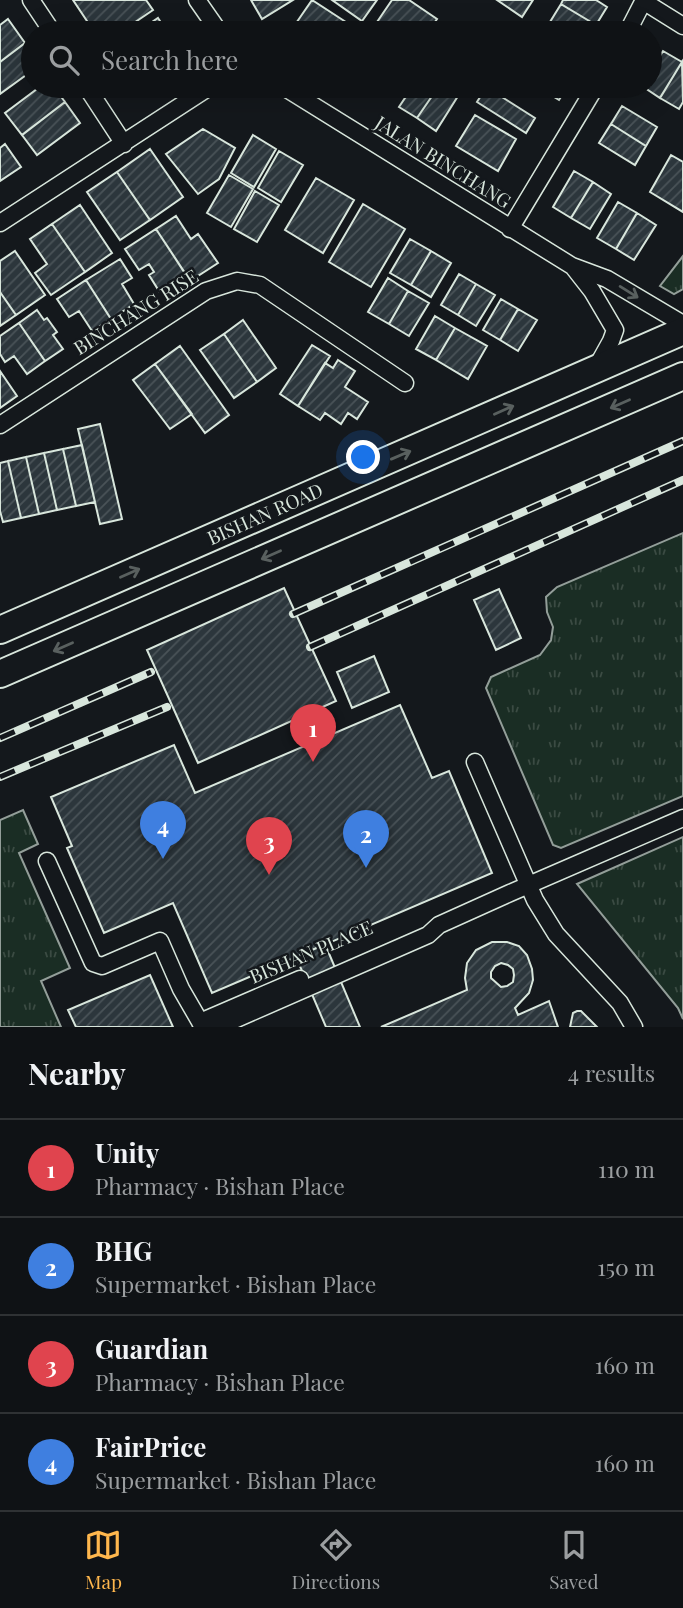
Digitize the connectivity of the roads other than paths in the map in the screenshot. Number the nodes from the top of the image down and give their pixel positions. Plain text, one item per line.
1 (31, 0) edge
2 (197, 0) edge
3 (644, 0) edge
4 (45, 21) edge
5 (212, 21) edge
6 (633, 21) edge
7 (683, 26) edge
8 (94, 98) edge
9 (193, 98) edge
10 (301, 98) edge
11 (589, 98) edge
12 (124, 144) junction
13 (0, 223) edge
14 (510, 229) junction
15 (572, 266) junction
16 (683, 324) edge
17 (683, 331) edge
18 (595, 369) junction
19 (683, 376) edge
20 (405, 383) dead end
21 (0, 425) edge
22 (0, 630) edge
23 (0, 674) edge
24 (475, 762) dead end
25 (683, 818) edge
26 (47, 861) dead end
27 (528, 885) junction
28 (439, 925) junction
29 (202, 1024) edge
30 (218, 1027) edge
31 (634, 1027) edge

1 - 4 street
2 - 5 street
3 - 6 street
3 - 7 street
8 - 12 street
9 - 12 street
10 - 14 street, JALAN BINCHANG
11 - 14 street, JALAN BINCHANG
12 - 13 street
14 - 15 street, JALAN BINCHANG
15 -> 16 street, JALAN BINCHANG
15 - 18 street, JALAN BINCHANG
17 - 18 main road, BISHAN ROAD
22 -> 18 main road, BISHAN ROAD
19 -> 23 main road, BISHAN ROAD
20 - 21 street, BINCHANG RISE
24 - 27 street
25 - 27 street, BISHAN PLACE
26 - 29 street, BISHAN PLACE
27 - 28 street, BISHAN PLACE
27 - 31 street
28 - 29 street, BISHAN PLACE
28 - 30 street, BISHAN PLACE

